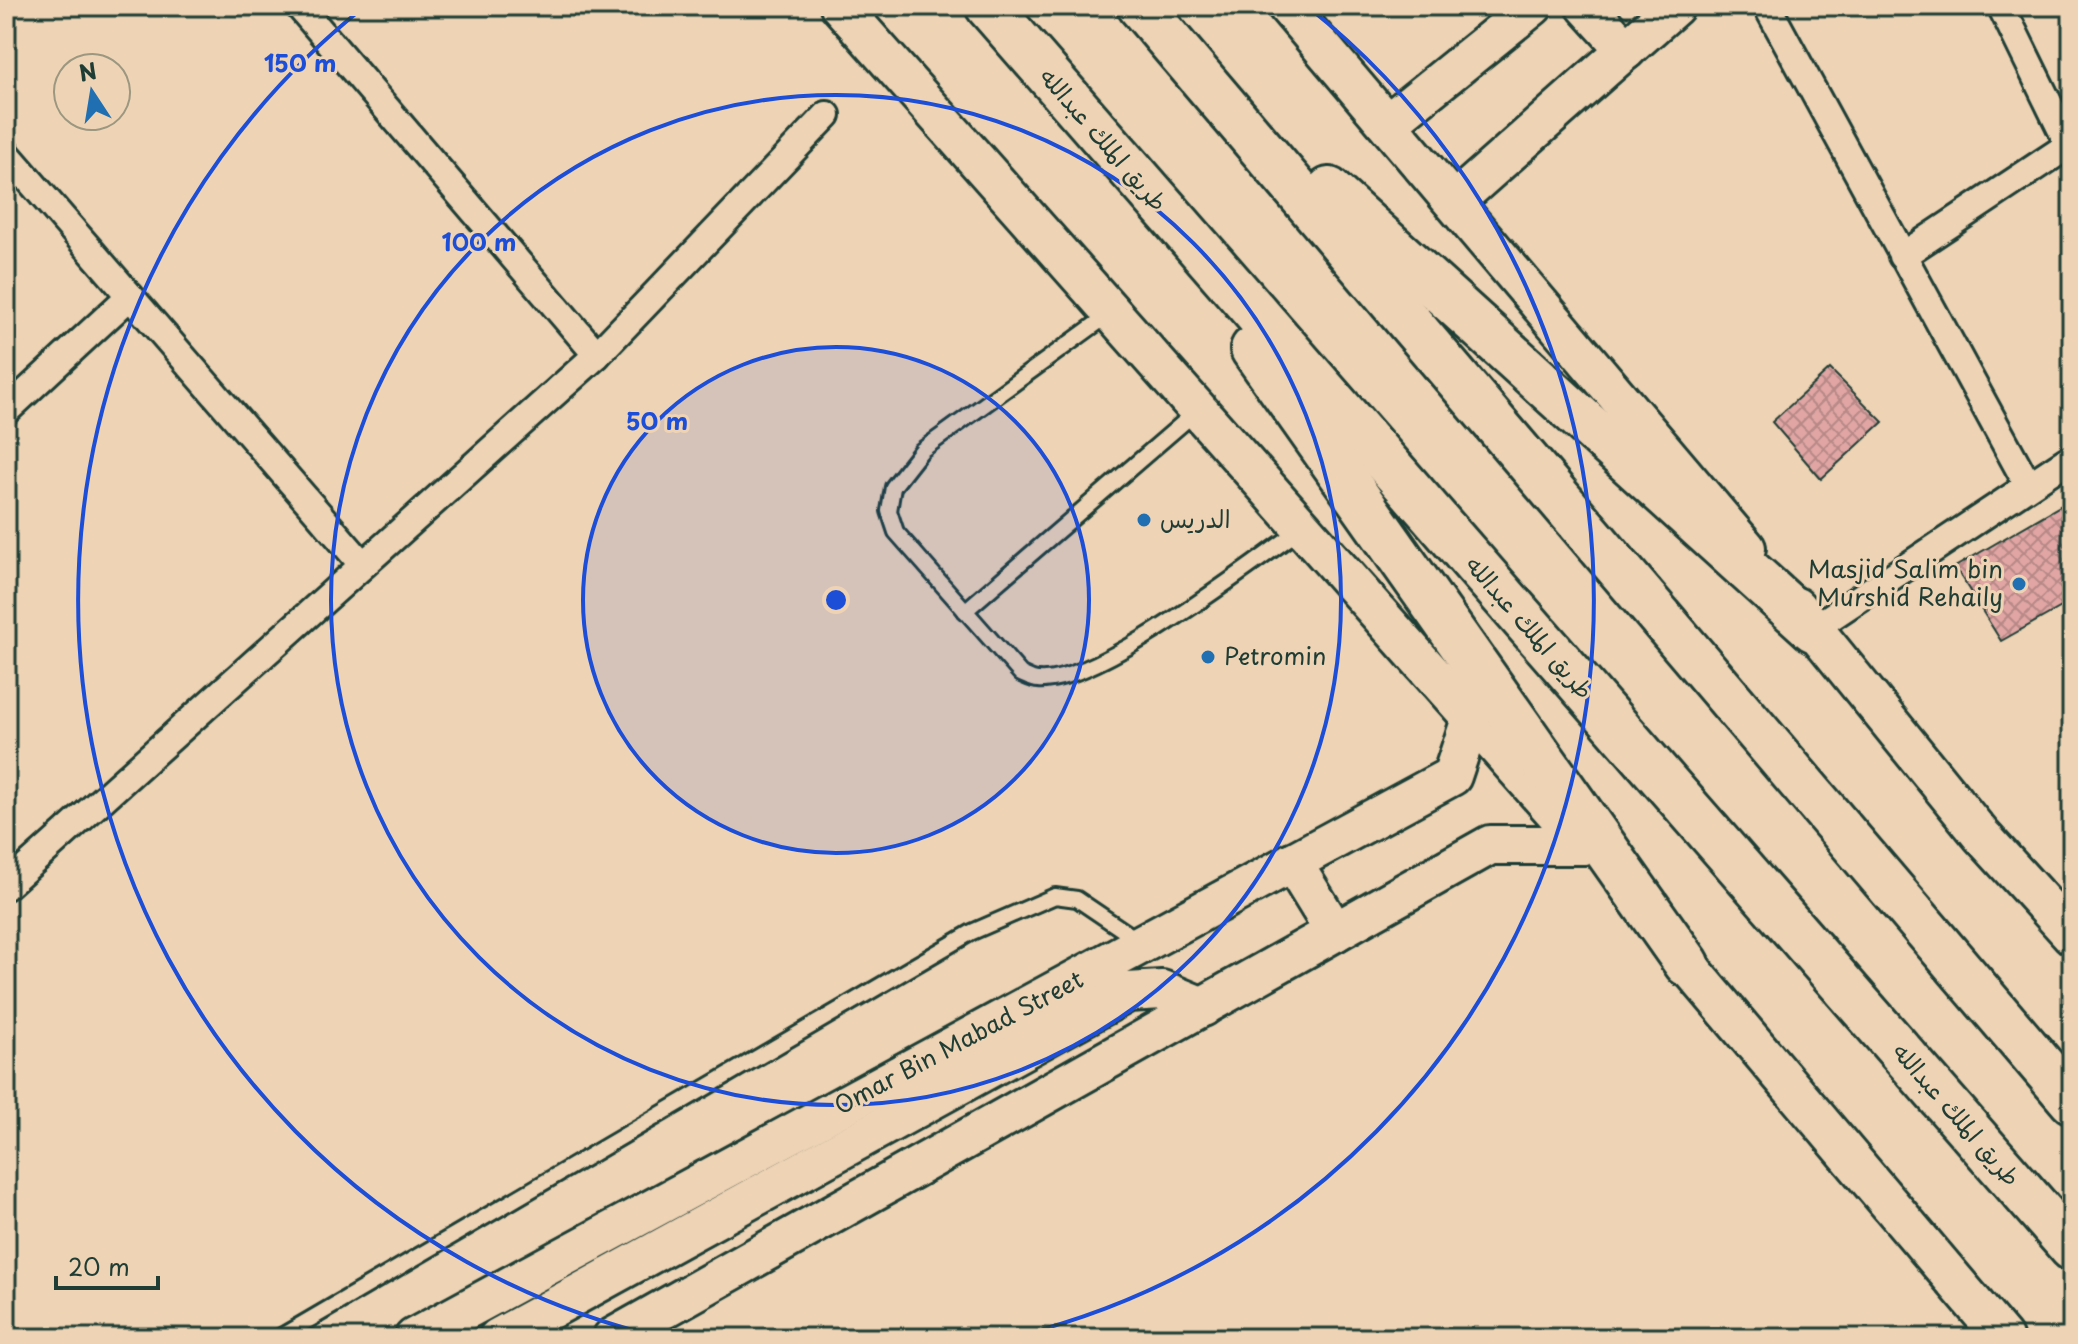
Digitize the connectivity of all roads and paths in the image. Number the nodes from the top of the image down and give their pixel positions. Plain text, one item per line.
1 (299, 6) edge
2 (840, 6) edge
3 (988, 6) edge
4 (1140, 6) edge
5 (1287, 6) edge
6 (1533, 6) edge
7 (1586, 6) edge
8 (1675, 6) edge
9 (1767, 6) edge
10 (2001, 6) edge
11 (1626, 50) junction
12 (1198, 71) junction
13 (827, 115) dead end
14 (1388, 123) junction
15 (2071, 144) edge
16 (6, 153) edge
17 (1115, 155) junction
18 (1455, 201) junction
19 (1902, 256) junction
20 (130, 296) junction
21 (1112, 313) junction
22 (597, 355) junction
23 (1198, 410) junction
24 (6, 411) edge
25 (2072, 457) edge
26 (2028, 485) junction
27 (1303, 528) junction
28 (363, 565) junction
29 (965, 611) junction
30 (1813, 629) junction
31 (1471, 719) junction
32 (1583, 845) junction
33 (1292, 862) junction
34 (6, 886) edge
35 (1335, 932) junction
36 (2072, 935) edge
37 (1142, 943) junction
38 (1687, 964) junction
39 (1203, 1007) junction
40 (2072, 1101) edge
41 (2072, 1248) edge
42 (278, 1338) edge
43 (414, 1338) edge
44 (498, 1338) edge
45 (612, 1338) edge
46 (2003, 1338) edge

1 - 22 street
2 - 21 main road
3 - 17 highway, طريق الملك عبدالله
4 - 12 highway
5 - 14 main road
6 - 14 main road
7 - 11 main road
8 - 11 main road
9 - 19 street
10 - 15 street
11 - 18 main road
12 - 30 highway
12 - 40 highway
13 - 22 street
14 - 18 main road
15 - 19 street
16 - 20 street
17 - 38 highway
17 - 41 highway, طريق الملك عبدالله
18 - 30 main road
19 - 26 street
20 - 24 street
20 - 28 street
21 - 23 main road
21 - 29 lane
22 - 28 street
23 - 27 main road
23 - 29 lane
25 - 26 street
26 - 30 street
27 - 29 lane
27 - 31 main road
28 - 34 street
30 - 36 main road
31 - 32 main road
31 - 33 main road, Omar Bin Mabad Street
32 - 35 main road
32 - 38 main road
33 - 35 main road
33 - 37 main road, Omar Bin Mabad Street
35 - 39 main road
37 - 42 lane
37 - 43 main road, Omar Bin Mabad Street
38 - 46 main road
39 - 44 main road
39 - 45 main road

